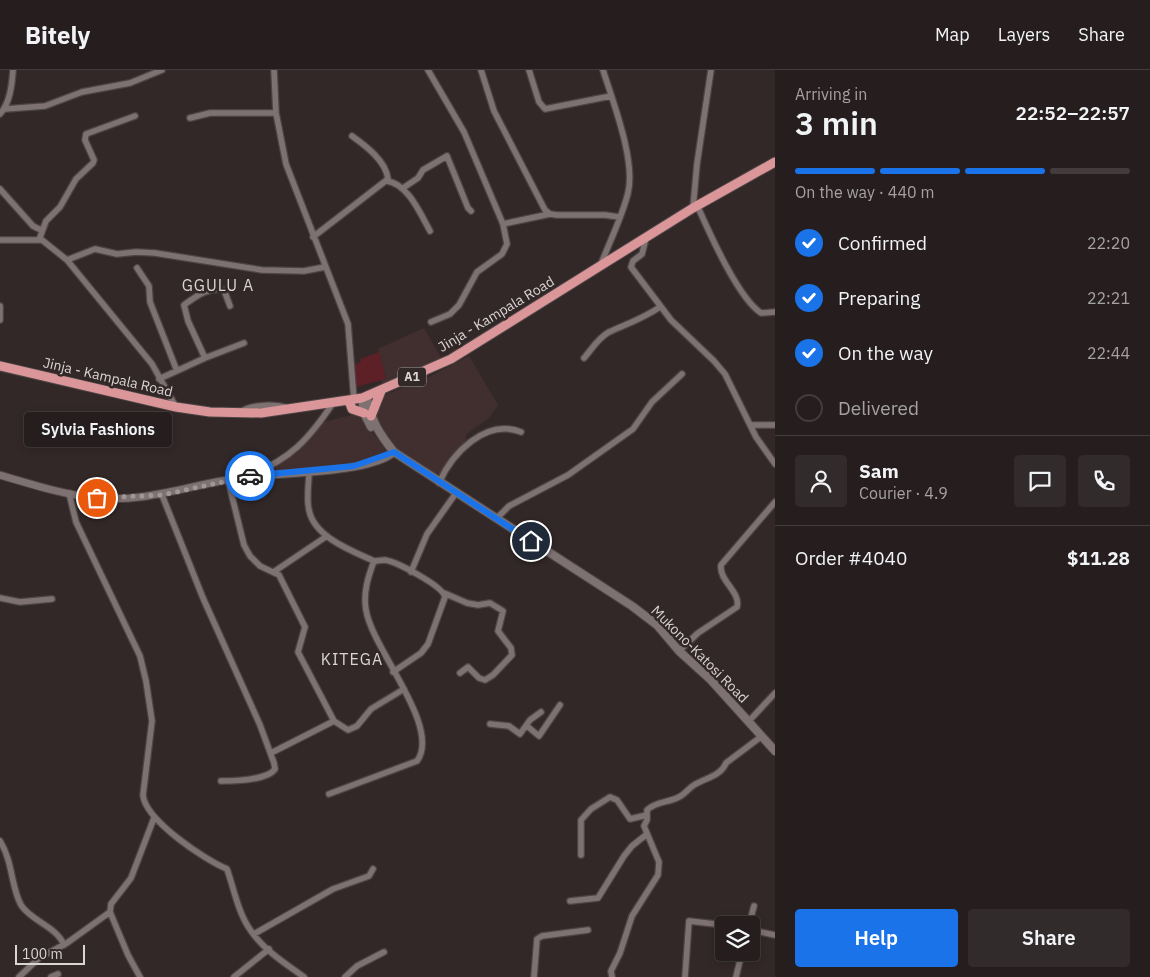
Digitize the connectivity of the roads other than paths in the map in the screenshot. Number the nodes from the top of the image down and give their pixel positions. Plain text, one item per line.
1 (13, 70) edge
2 (274, 70) edge
3 (428, 70) edge
4 (481, 70) edge
5 (529, 70) edge
6 (603, 70) edge
7 (711, 70) edge
8 (159, 71) edge
9 (611, 96) junction
10 (5, 109) junction
11 (276, 113) junction
12 (0, 114) edge
13 (135, 116) dead end
14 (190, 118) dead end
15 (352, 136) dead end
16 (775, 162) edge
17 (387, 181) junction
18 (403, 188) junction
19 (0, 189) edge
20 (695, 207) junction
21 (471, 212) dead end
22 (550, 214) junction
23 (619, 218) junction
24 (503, 224) junction
25 (41, 230) junction
26 (430, 231) dead end
27 (313, 238) junction
28 (646, 238) junction
29 (0, 240) edge
30 (39, 240) junction
31 (67, 260) junction
32 (600, 266) junction
33 (325, 267) junction
34 (137, 268) dead end
35 (0, 306) edge
36 (230, 306) dead end
37 (660, 306) junction
38 (775, 312) edge
39 (0, 320) edge
40 (431, 322) dead end
41 (244, 343) dead end
42 (205, 358) junction
43 (584, 358) dead end
44 (0, 366) edge
45 (177, 371) junction
46 (682, 374) dead end
47 (160, 379) junction
48 (381, 391) junction
49 (358, 399) junction
50 (333, 404) junction
51 (176, 407) junction
52 (368, 415) junction
53 (751, 425) junction
54 (775, 425) edge
55 (521, 432) dead end
56 (395, 454) junction
57 (775, 464) edge
58 (309, 472) junction
59 (0, 476) edge
60 (245, 477) junction
61 (228, 480) junction
62 (439, 483) junction
63 (69, 493) junction
64 (456, 494) junction
65 (162, 495) junction
66 (775, 502) edge
67 (497, 518) junction
68 (327, 536) junction
69 (374, 562) junction
70 (275, 571) junction
71 (412, 572) junction
72 (444, 593) junction
73 (0, 598) edge
74 (52, 598) dead end
75 (679, 651) junction
76 (393, 672) junction
77 (460, 673) dead end
78 (404, 689) junction
79 (775, 693) edge
80 (560, 705) dead end
81 (541, 712) dead end
82 (334, 721) junction
83 (749, 721) junction
84 (490, 724) dead end
85 (527, 726) junction
86 (762, 736) junction
87 (775, 751) edge
88 (271, 753) junction
89 (221, 781) dead end
90 (330, 794) dead end
91 (647, 815) junction
92 (154, 818) junction
93 (647, 834) junction
94 (0, 841) edge
95 (580, 855) dead end
96 (373, 869) dead end
97 (570, 901) dead end
98 (754, 906) dead end
99 (110, 912) junction
100 (751, 916) edge
101 (715, 924) edge
102 (588, 930) dead end
103 (760, 932) edge
104 (254, 934) junction
105 (775, 935) edge
106 (64, 945) junction
107 (269, 949) junction
108 (384, 952) dead end
109 (740, 961) edge
110 (58, 974) dead end
111 (23, 975) edge
112 (51, 977) edge
113 (140, 977) edge
114 (234, 977) edge
115 (304, 977) edge
116 (345, 977) edge
117 (534, 977) edge
118 (612, 977) edge
119 (685, 977) edge
120 (736, 977) edge

1 - 10 street
2 - 11 street
3 - 24 street
4 - 22 street
5 - 9 street
6 - 9 street
7 - 20 street
8 - 10 street
9 - 23 street
10 - 12 street
11 - 14 street
11 - 27 street
13 - 25 street
15 - 17 street
16 - 20 highway, Jinja - Kampala Road / A1
17 - 18 street
17 - 27 street
18 - 21 street
18 - 26 street
19 - 25 street
20 - 28 highway, Jinja - Kampala Road / A1
20 - 38 street
22 - 23 street
22 - 24 street
23 - 32 street
24 - 40 street
25 - 30 street
27 - 33 street
28 - 32 highway, Jinja - Kampala Road / A1
28 - 37 street
29 - 30 street
30 - 31 street
31 - 33 street
31 - 47 street
32 - 48 highway, Jinja - Kampala Road / A1
33 - 49 street
34 - 45 street
35 - 39 street
36 - 42 street
37 - 43 street
37 - 53 street
41 - 42 street
42 - 45 street
44 - 51 highway, Jinja - Kampala Road / A1
45 - 47 street
46 - 67 street
47 - 51 street
48 - 49 highway, Jinja - Kampala Road / A1
48 - 52 highway
49 - 50 highway, Jinja - Kampala Road / A1
49 - 52 main road, Mukono-Katosi Road
49 - 52 highway
50 - 51 highway, Jinja - Kampala Road / A1
50 - 60 street
52 - 56 main road, Mukono-Katosi Road
53 - 54 street
53 - 57 street
55 - 62 street
56 - 58 street
56 - 62 main road, Mukono-Katosi Road
58 - 60 street
58 - 68 street
59 - 63 street
60 - 61 street
61 - 65 street
61 - 70 street
62 - 64 main road, Mukono-Katosi Road
63 - 65 street
63 - 92 street
64 - 67 main road, Mukono-Katosi Road
64 - 71 street
65 - 88 street
66 - 75 street
67 - 75 main road, Mukono-Katosi Road
68 - 69 street
68 - 70 street
69 - 71 street
69 - 76 street
70 - 82 street
71 - 72 street
72 - 76 street
72 - 77 street
73 - 74 street
75 - 83 main road, Mukono-Katosi Road
76 - 78 street
78 - 82 street
78 - 90 street
79 - 83 street
80 - 85 street
81 - 85 street
82 - 88 street
83 - 86 main road, Mukono-Katosi Road
84 - 85 street
86 - 87 main road, Mukono-Katosi Road
86 - 91 street
88 - 89 street
91 - 93 street
91 - 95 street
92 - 99 street
92 - 104 street
93 - 97 street
93 - 118 street
94 - 106 street
96 - 104 street
98 - 100 street
99 - 106 street
99 - 113 street
101 - 119 street
102 - 117 street
103 - 105 street
104 - 107 street
106 - 111 street
107 - 114 street
107 - 115 street
108 - 116 street
109 - 120 street
110 - 112 street

